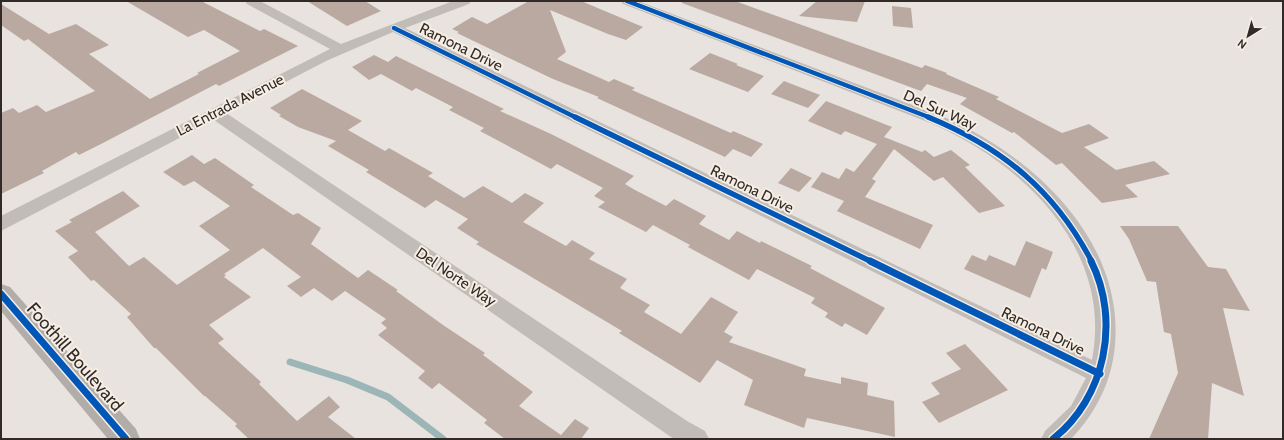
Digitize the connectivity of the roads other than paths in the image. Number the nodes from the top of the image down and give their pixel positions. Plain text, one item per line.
1 (251, 1) edge
2 (465, 1) edge
3 (627, 1) edge
4 (394, 28) junction
5 (340, 49) junction
6 (215, 113) junction
7 (1, 224) edge
8 (4, 304) edge
9 (1100, 374) junction
10 (126, 439) edge
11 (697, 439) edge
12 (1053, 439) edge

1 - 5 street
2 - 4 street, La Entrada Avenue
3 - 9 street, Del Sur Way
4 - 5 street, La Entrada Avenue
4 - 9 street, Ramona Drive
5 - 6 street, La Entrada Avenue
6 - 7 street, La Entrada Avenue
6 - 11 street, Del Norte Way
8 - 10 street, Foothill Boulevard
9 - 12 street

